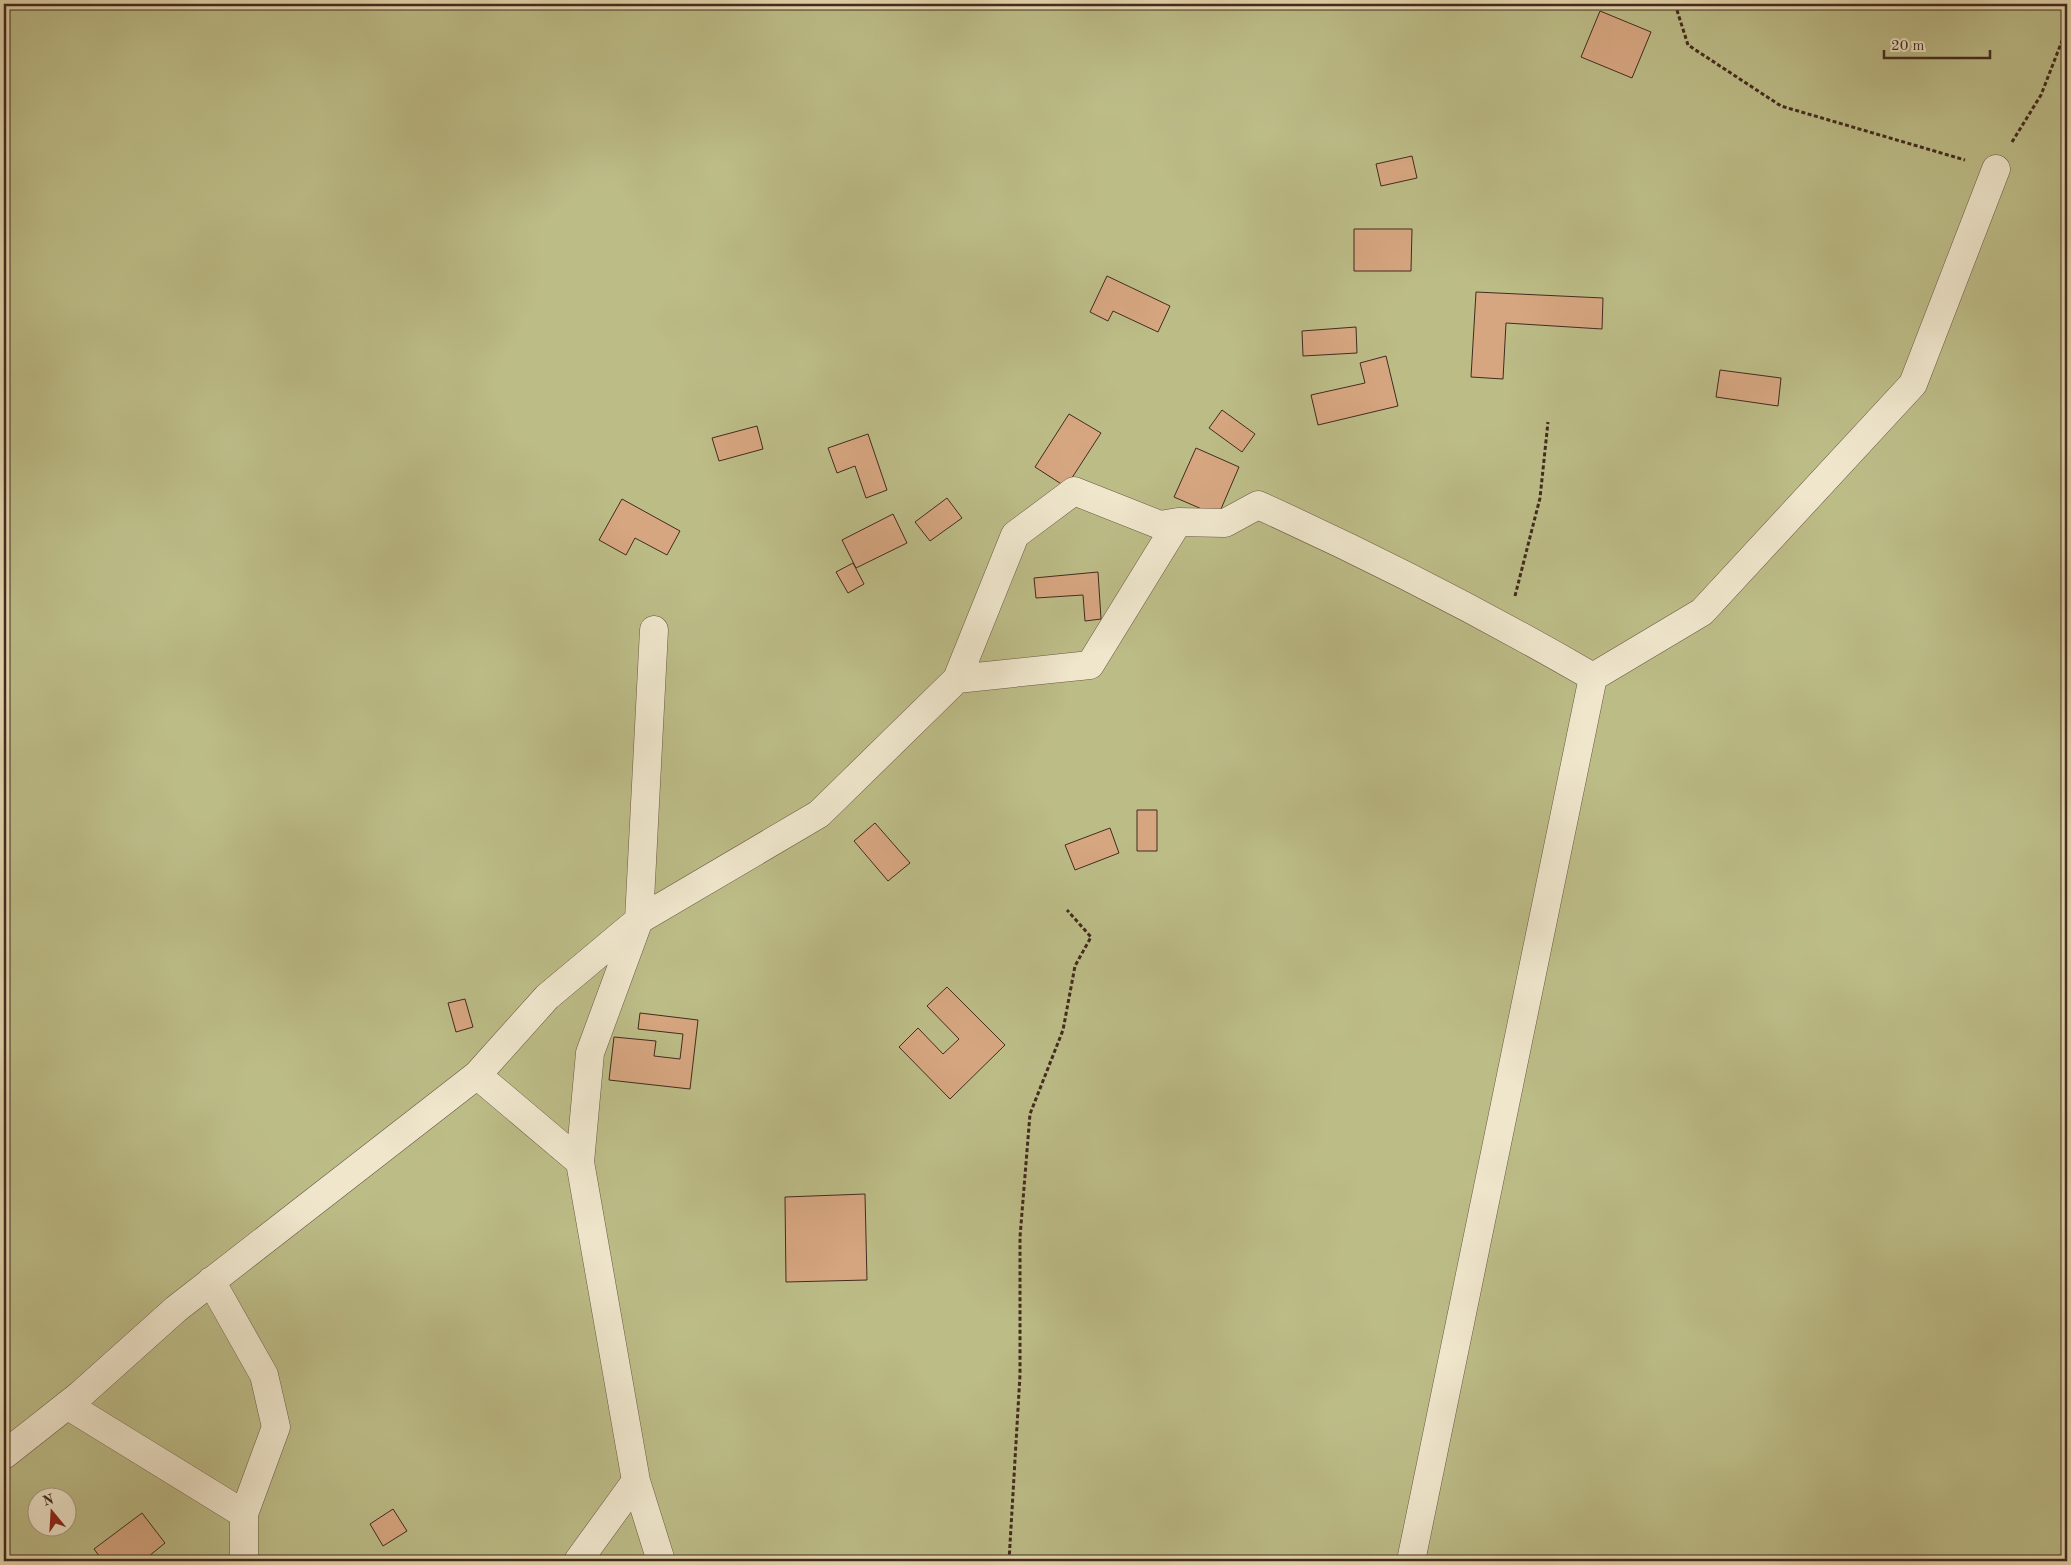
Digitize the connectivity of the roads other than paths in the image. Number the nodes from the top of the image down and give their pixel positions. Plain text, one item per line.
1 (1996, 169) road end
2 (1178, 522) junction
3 (654, 630) dead end
4 (1593, 677) junction
5 (958, 679) junction
6 (639, 920) junction
7 (477, 1076) junction
8 (580, 1162) junction
9 (211, 1281) junction
10 (67, 1404) junction
11 (4, 1455) edge
12 (636, 1481) junction
13 (244, 1514) junction
14 (244, 1561) edge
15 (578, 1561) edge
16 (661, 1561) edge
17 (1411, 1561) edge

1 - 4 street
2 - 4 street
2 - 5 street
2 - 5 street
3 - 6 street
4 - 17 street
5 - 6 street
6 - 7 street
6 - 8 street
7 - 8 street
7 - 9 street
8 - 12 street
9 - 10 street
9 - 13 street
10 - 11 street
10 - 13 street
12 - 15 street
12 - 16 street
13 - 14 street

